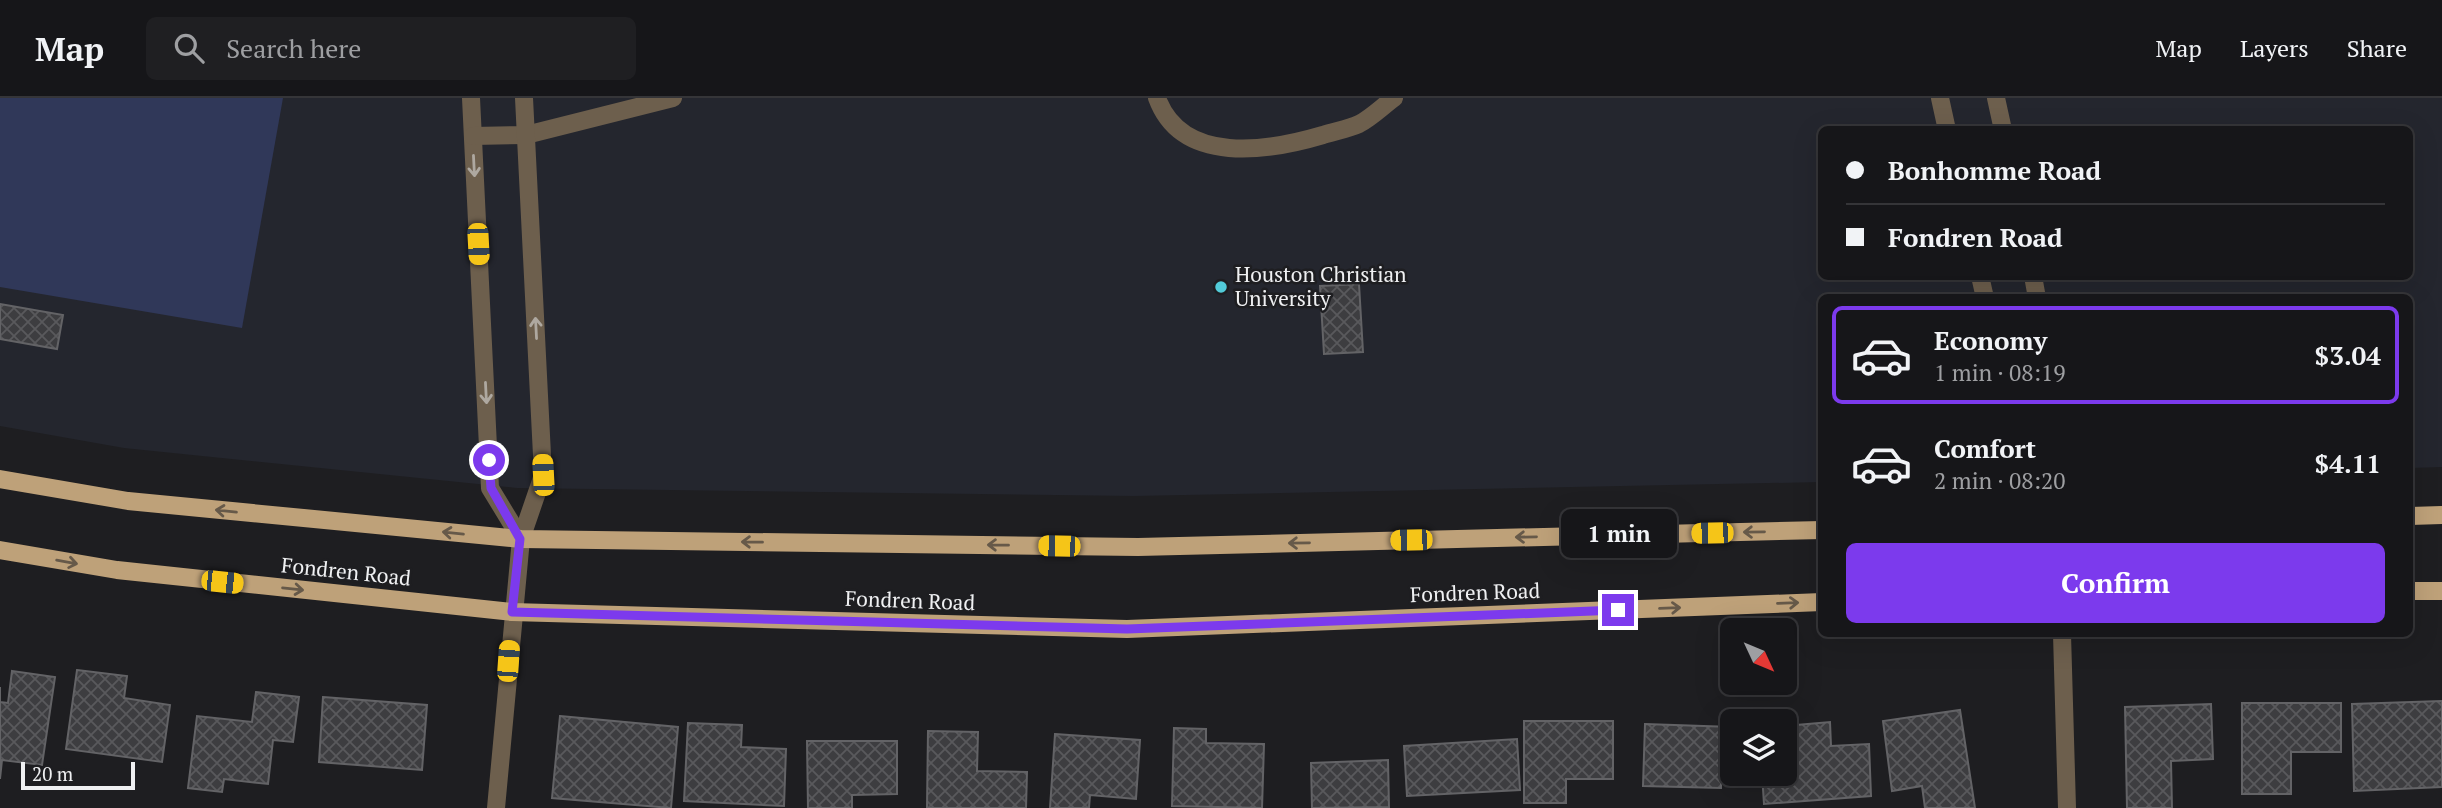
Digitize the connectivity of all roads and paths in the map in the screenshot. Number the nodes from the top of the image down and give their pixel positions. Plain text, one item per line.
1 (471, 98) edge
2 (524, 98) edge
3 (673, 98) edge
4 (1157, 98) edge
5 (1394, 98) edge
6 (1940, 98) edge
7 (1996, 98) edge
8 (1946, 126) edge
9 (2002, 126) edge
10 (526, 135) junction
11 (473, 136) junction
12 (0, 479) edge
13 (2442, 515) edge
14 (2413, 516) edge
15 (1818, 530) edge
16 (520, 539) junction
17 (0, 550) edge
18 (2413, 591) edge
19 (2442, 591) edge
20 (1818, 602) edge
21 (512, 612) junction
22 (2062, 637) edge
23 (496, 808) edge
24 (2067, 808) edge

1 - 11 street
2 - 10 street
3 - 10 street
4 - 5 street
6 - 8 street
7 - 9 street
10 - 11 street
16 -> 10 street
11 -> 16 street
16 -> 12 main road
13 - 14 main road
15 -> 16 main road
16 - 21 street
17 -> 21 main road, Fondren Road
18 - 19 main road
21 -> 20 main road, Fondren Road
21 - 23 street
22 - 24 street

